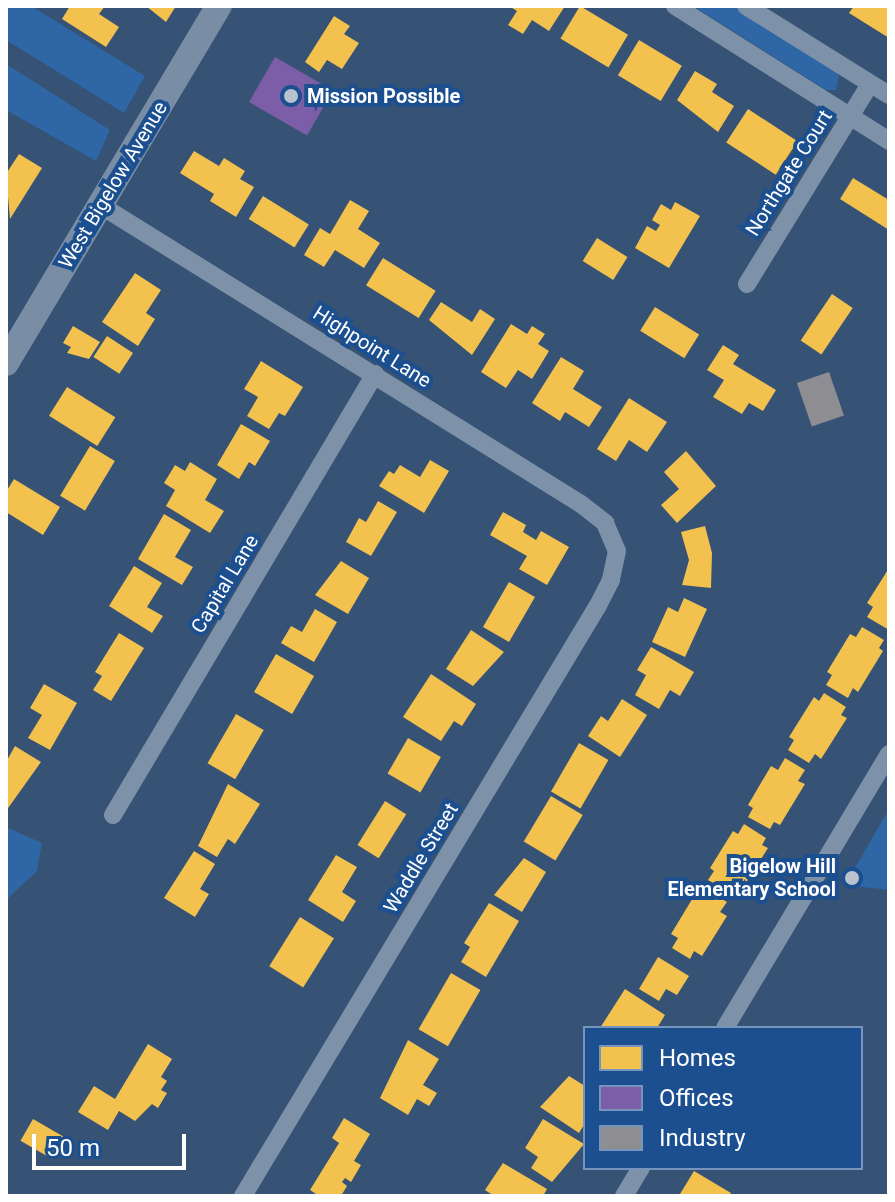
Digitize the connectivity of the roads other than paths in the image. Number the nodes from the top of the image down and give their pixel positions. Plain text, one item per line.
1 (219, 6) edge
2 (675, 6) edge
3 (746, 6) edge
4 (870, 84) junction
5 (889, 95) edge
6 (849, 117) junction
7 (889, 141) edge
8 (100, 205) junction
9 (747, 284) dead end
10 (6, 363) edge
11 (375, 374) junction
12 (613, 536) joint
13 (889, 754) edge
14 (113, 815) dead end
15 (726, 1026) edge
16 (640, 1170) edge
17 (243, 1196) edge
18 (624, 1196) edge

1 - 8 main road, West Bigelow Avenue
2 - 6 street
3 - 4 street
4 - 5 street
4 - 6 street, Northgate Court
6 - 7 street
6 - 9 street, Northgate Court
8 - 10 main road, West Bigelow Avenue
8 - 11 street, Highpoint Lane
11 - 12 street, Highpoint Lane
11 - 14 street, Capital Lane
12 - 17 street, Waddle Street
13 - 15 street
16 - 18 street

